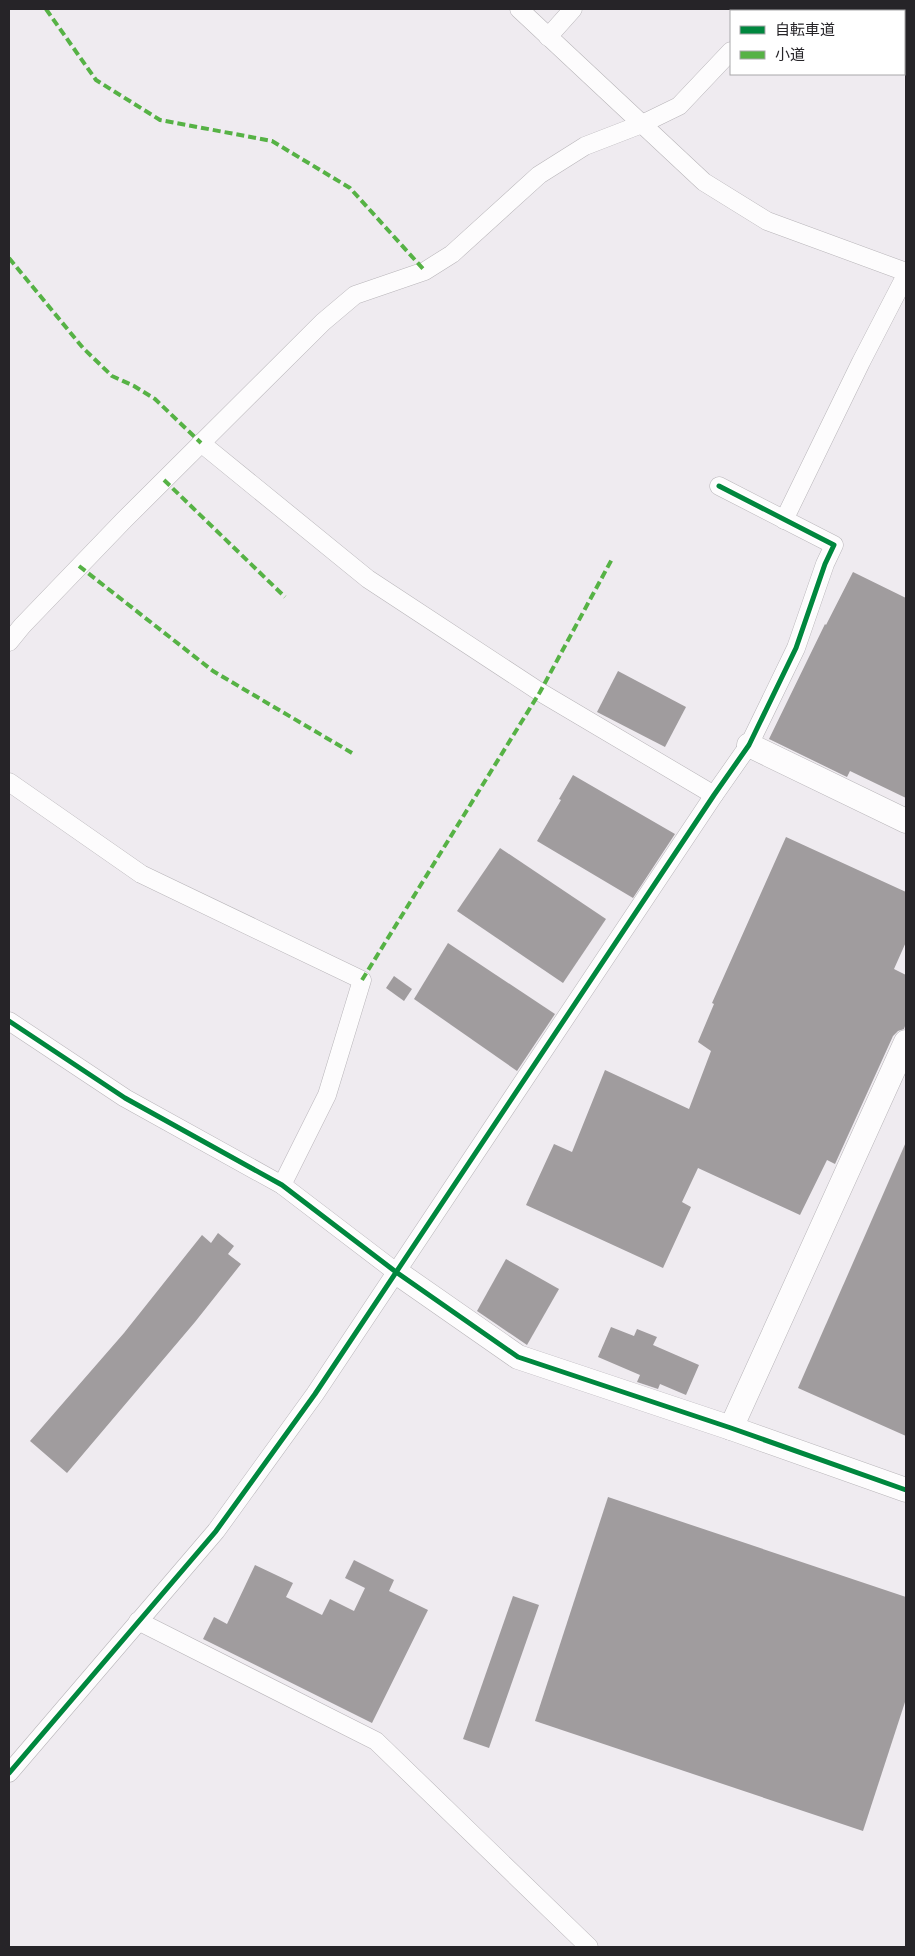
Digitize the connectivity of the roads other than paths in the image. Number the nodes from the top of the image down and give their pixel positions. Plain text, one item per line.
1 (519, 9) edge
2 (573, 9) edge
3 (548, 36) junction
4 (730, 52) edge
5 (642, 124) junction
6 (906, 273) edge
7 (201, 443) junction
8 (719, 486) dead end
9 (784, 520) junction
10 (9, 642) edge
11 (749, 744) junction
12 (9, 782) edge
13 (714, 795) junction
14 (906, 821) edge
15 (9, 1021) edge
16 (906, 1042) edge
17 (282, 1185) junction
18 (396, 1272) junction
19 (731, 1428) junction
20 (906, 1490) edge
21 (138, 1621) junction
22 (9, 1773) edge
23 (588, 1947) edge

1 - 3 street
2 - 3 street
3 - 5 street
4 - 5 street
5 - 6 street
5 - 7 street
6 - 9 street
7 - 10 street
7 - 13 street
8 - 9 street
9 - 11 street
11 - 13 street
11 - 14 street
12 - 17 street
13 - 18 street
15 - 17 street
16 - 19 street
17 - 18 street
18 - 19 street
18 - 21 street
19 - 20 street
21 - 22 street
21 - 23 street

